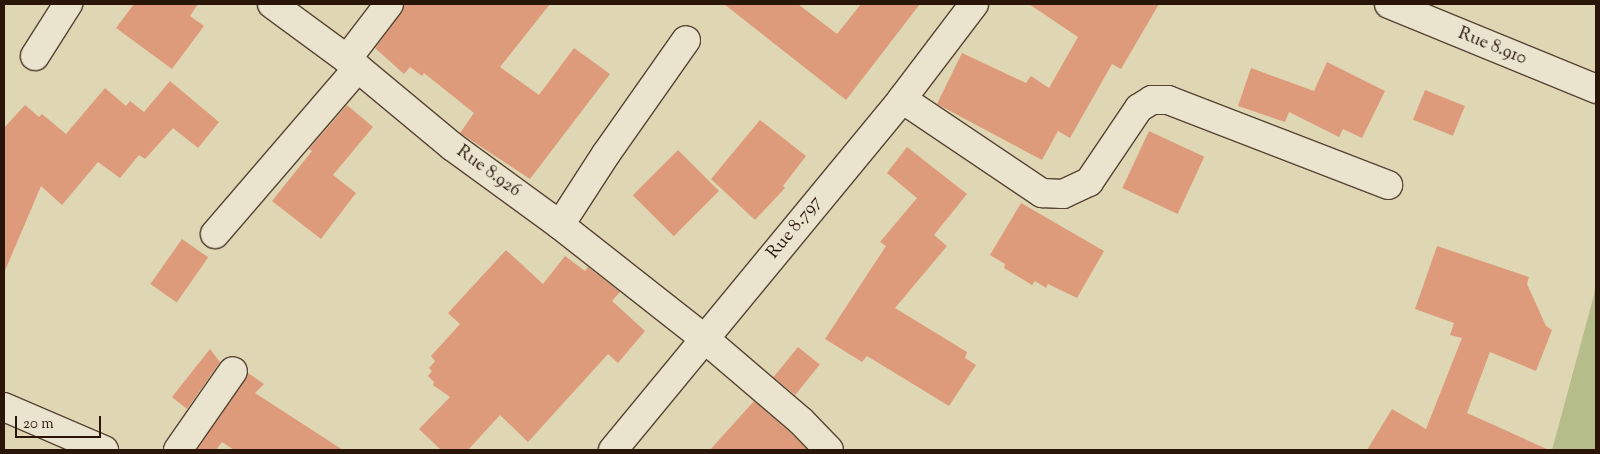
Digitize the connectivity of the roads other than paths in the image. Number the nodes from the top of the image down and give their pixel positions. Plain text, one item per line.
1 (68, 4) edge
2 (272, 4) edge
3 (389, 4) edge
4 (1389, 4) edge
5 (961, 8) edge
6 (686, 40) dead end
7 (35, 56) dead end
8 (353, 63) junction
9 (1596, 89) edge
10 (902, 99) junction
11 (1388, 184) dead end
12 (560, 225) junction
13 (215, 234) dead end
14 (705, 339) junction
15 (233, 371) dead end
16 (4, 407) edge
17 (104, 450) edge
18 (178, 450) edge
19 (614, 450) edge
20 (829, 450) edge

1 - 7 street
2 - 8 street, Rue 8.926
3 - 8 street
4 - 9 street, Rue 8.910
5 - 10 street, Rue 8.797
6 - 12 street
8 - 12 street, Rue 8.926
8 - 13 street
10 - 11 street
10 - 14 street, Rue 8.797
12 - 14 street, Rue 8.926
14 - 19 street, Rue 8.797
14 - 20 street, Rue 8.926
15 - 18 street
16 - 17 street

